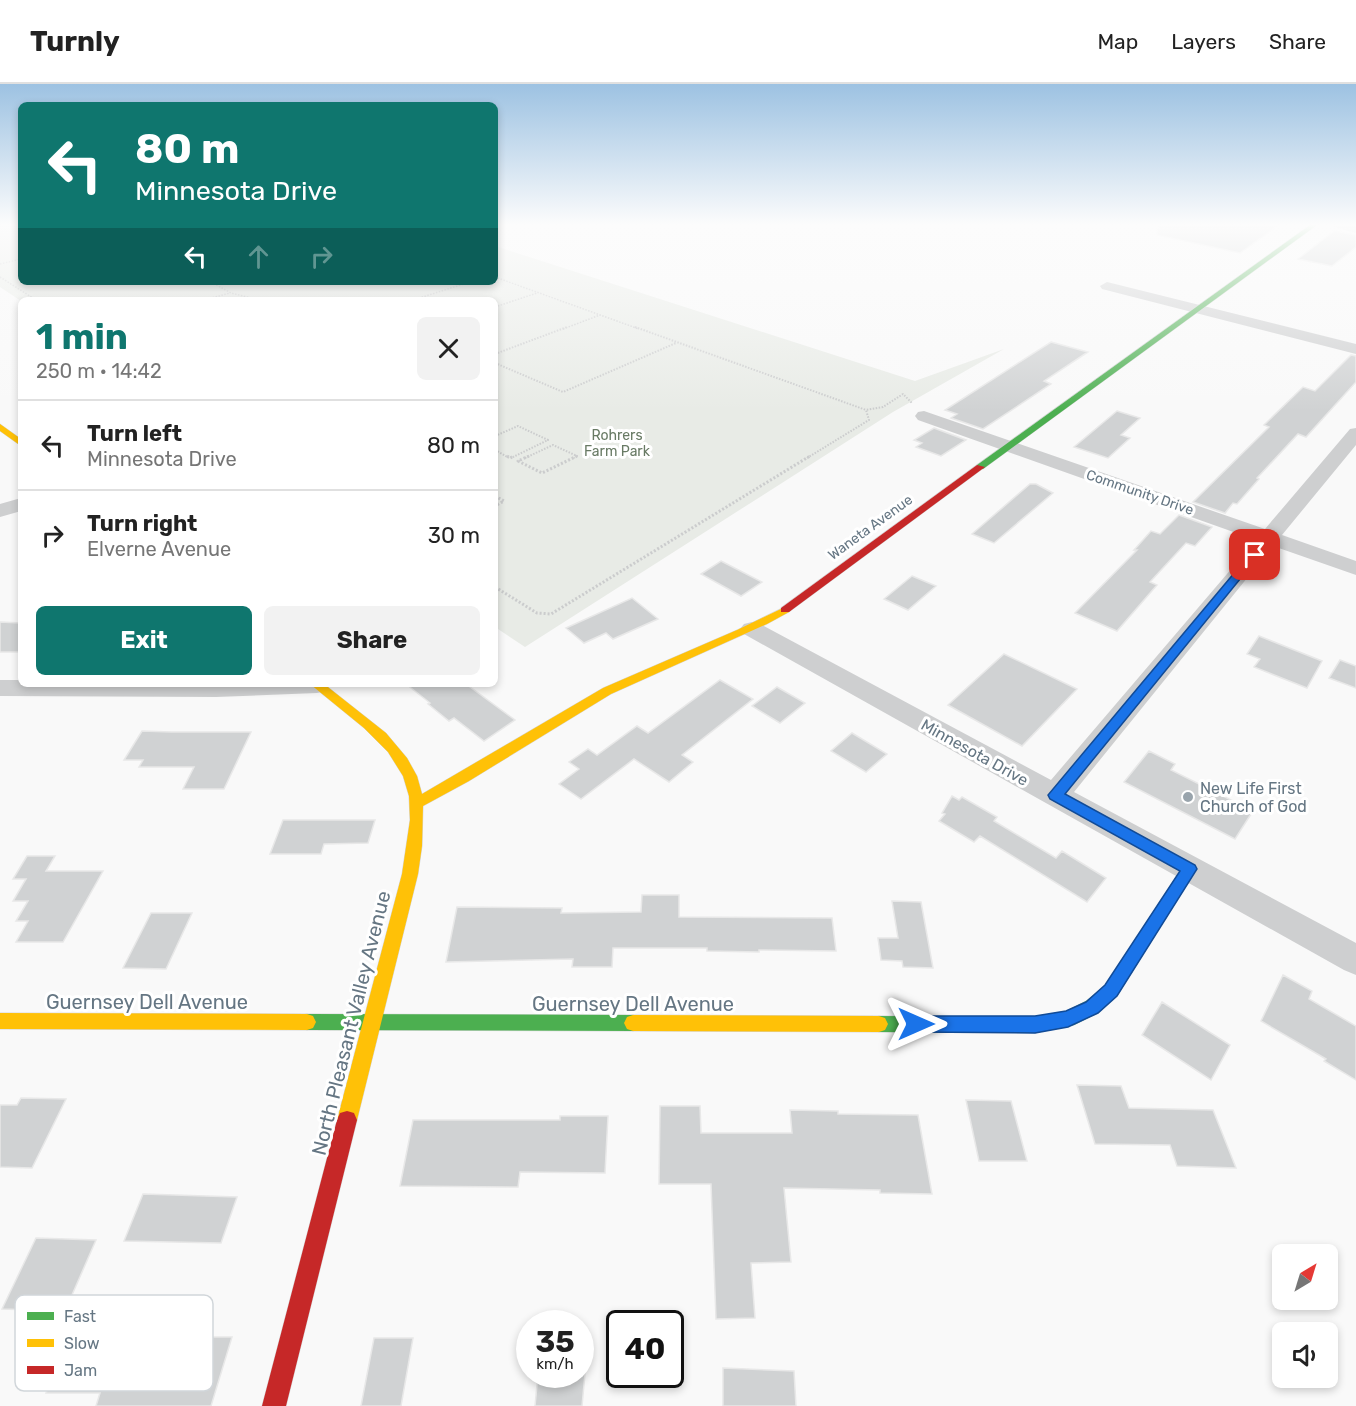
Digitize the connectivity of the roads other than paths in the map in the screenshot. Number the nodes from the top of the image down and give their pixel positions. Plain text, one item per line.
1 (1113, 287) edge
2 (1229, 287) edge
3 (1198, 309) junction
4 (1356, 348) edge
5 (924, 416) road end
6 (0, 427) edge
7 (1356, 433) edge
8 (18, 442) edge
9 (1010, 446) junction
10 (18, 505) edge
11 (0, 512) edge
12 (1269, 537) junction
13 (1356, 568) edge
14 (752, 629) junction
15 (256, 687) edge
16 (321, 687) edge
17 (0, 688) edge
18 (1055, 795) junction
19 (415, 804) junction
20 (1189, 869) junction
21 (1356, 960) edge
22 (0, 1020) edge
23 (372, 1022) junction
24 (274, 1406) edge

1 - 3 street
2 - 3 street, Waneta Avenue
3 - 4 street
3 - 9 street, Waneta Avenue
5 - 9 street, Community Drive
6 - 8 street
7 - 12 street
9 - 12 street, Community Drive
9 - 14 street, Waneta Avenue
10 - 11 street
12 - 13 street, Community Drive
12 - 18 street
14 - 18 street, Minnesota Drive
14 - 19 street, Waneta Avenue
15 - 17 street
16 - 19 street, North Pleasant Valley Avenue
18 - 20 street, Minnesota Drive
19 - 23 street, North Pleasant Valley Avenue
20 - 21 street, Minnesota Drive
20 - 23 street, Guernsey Dell Avenue
22 - 23 street, Guernsey Dell Avenue
23 - 24 street, North Pleasant Valley Avenue

